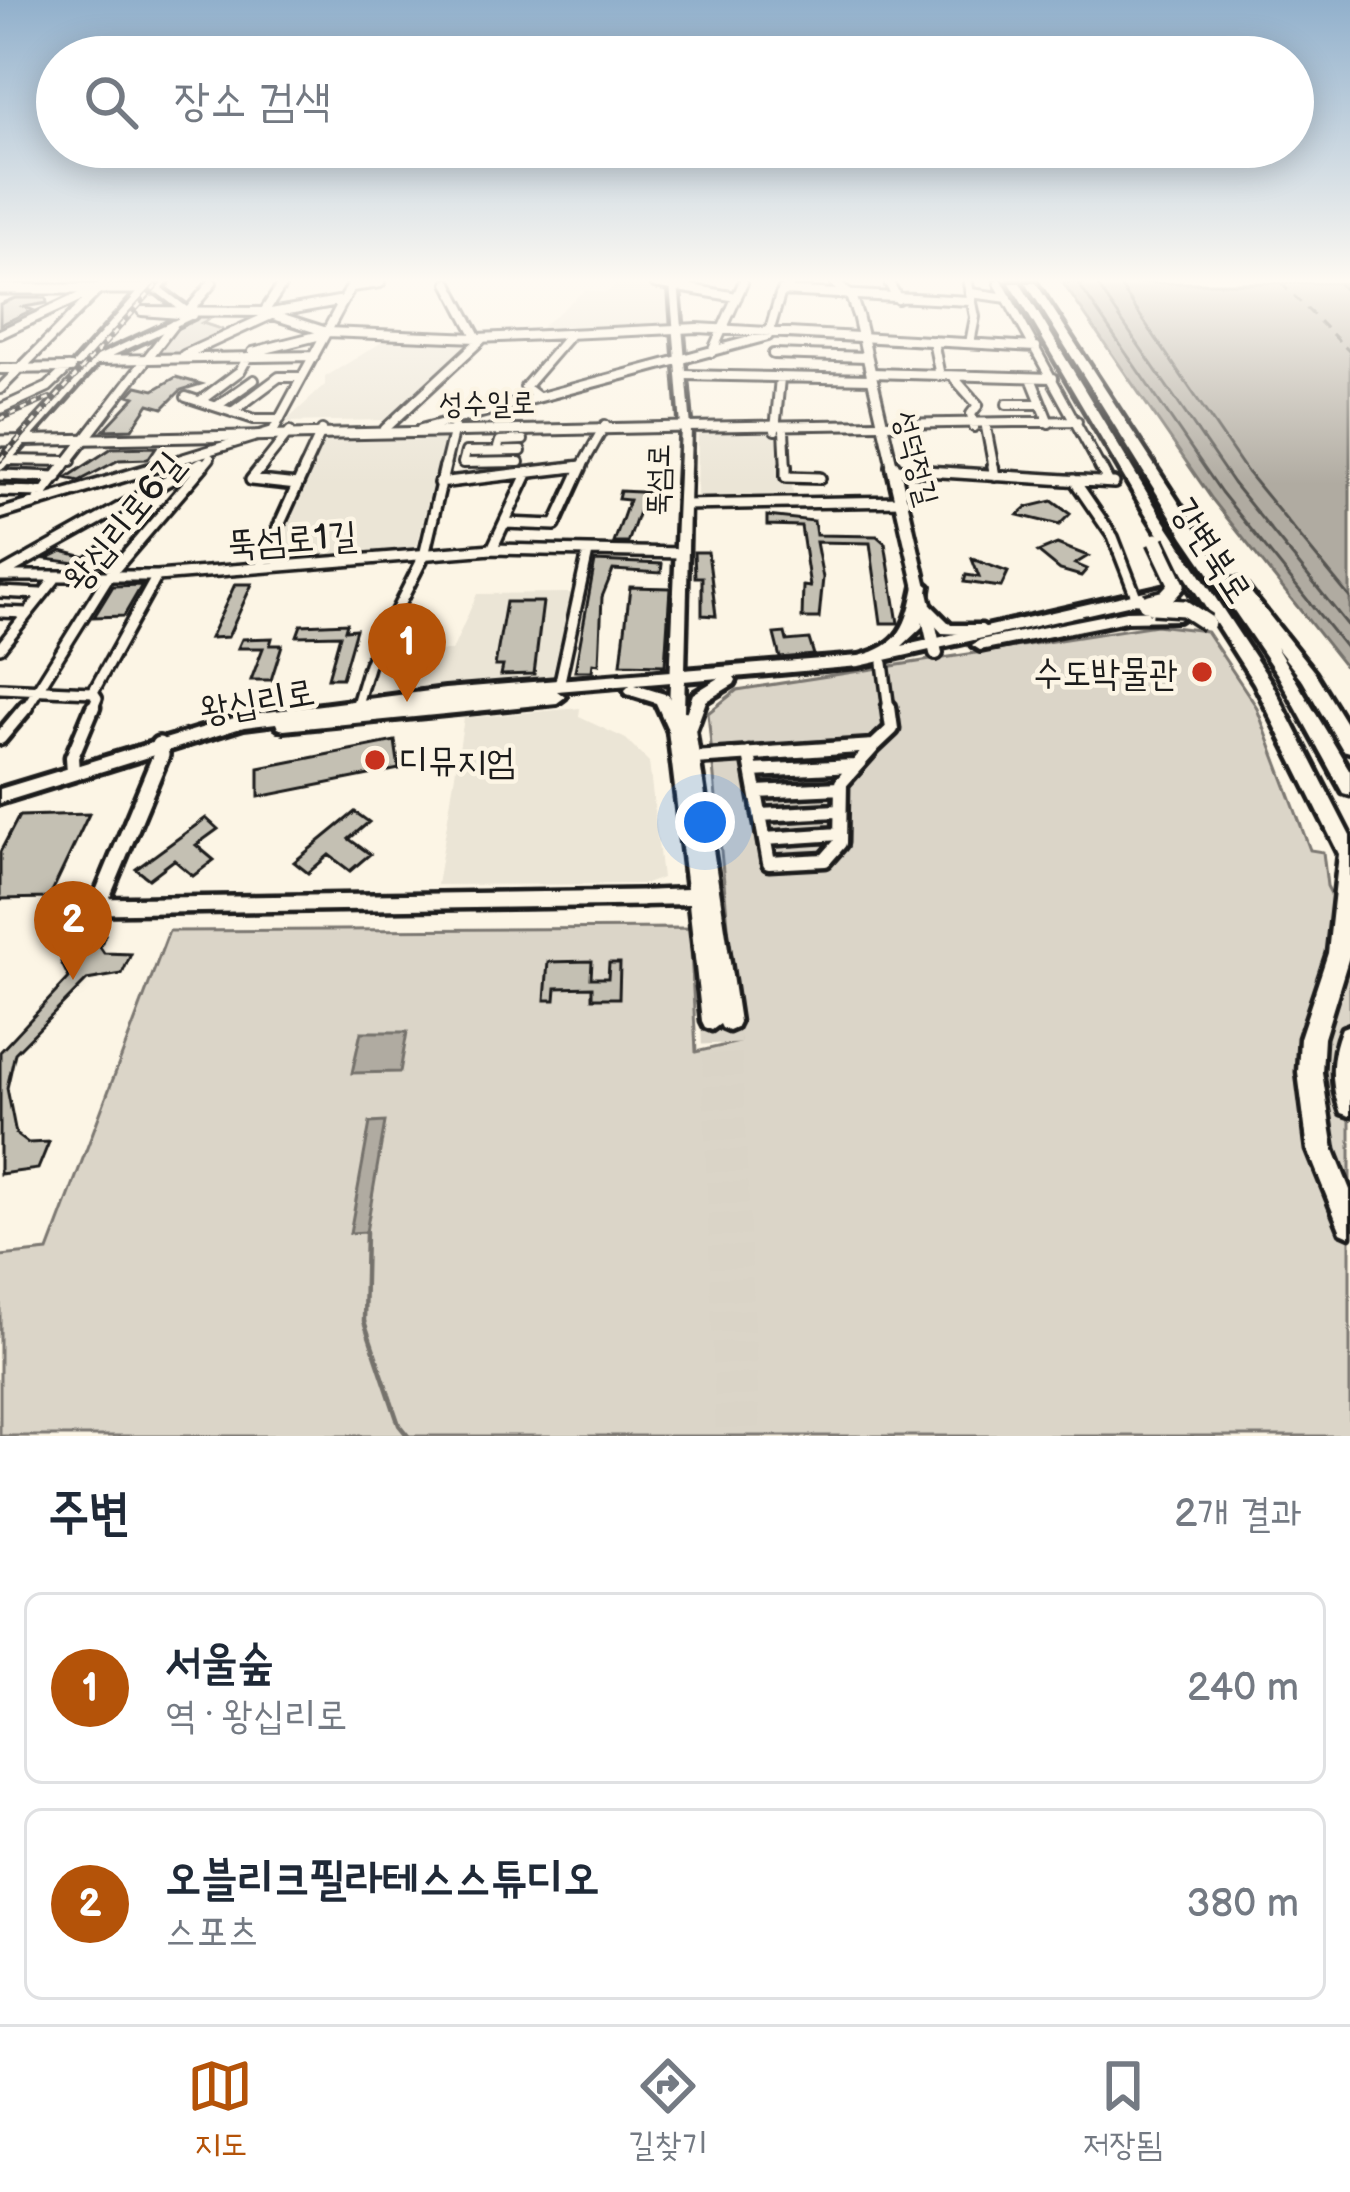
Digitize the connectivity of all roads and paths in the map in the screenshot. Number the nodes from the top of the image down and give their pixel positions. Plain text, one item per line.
1 (39, 350) edge
2 (89, 350) edge
3 (115, 350) edge
4 (152, 350) edge
5 (194, 350) edge
6 (270, 350) edge
7 (317, 350) edge
8 (467, 350) edge
9 (557, 350) edge
10 (681, 350) edge
11 (718, 350) edge
12 (779, 350) edge
13 (866, 350) edge
14 (935, 350) edge
15 (1038, 350) edge
16 (1049, 350) edge
17 (1073, 350) edge
18 (712, 352) joint
19 (314, 356) junction
20 (247, 357) junction
21 (867, 357) junction
22 (178, 358) junction
23 (142, 359) junction
24 (95, 360) junction
25 (682, 360) junction
26 (71, 368) junction
27 (0, 369) edge
28 (20, 369) junction
29 (684, 375) junction
30 (872, 376) junction
31 (940, 376) junction
32 (302, 377) junction
33 (953, 377) junction
34 (780, 378) junction
35 (1031, 378) junction
36 (1053, 378) junction
37 (254, 380) dead end
38 (0, 388) edge
39 (186, 397) dead end
40 (538, 397) junction
41 (200, 400) junction
42 (1007, 404) dead end
43 (1040, 404) junction
44 (217, 406) junction
45 (0, 409) edge
46 (232, 412) junction
47 (280, 419) junction
48 (1077, 421) junction
49 (1049, 423) junction
50 (605, 425) junction
51 (526, 427) junction
52 (686, 427) junction
53 (974, 427) junction
54 (986, 427) junction
55 (421, 428) junction
56 (454, 428) junction
57 (474, 428) junction
58 (883, 428) junction
59 (385, 429) junction
60 (322, 430) junction
61 (780, 430) junction
62 (273, 431) junction
63 (290, 431) junction
64 (87, 438) junction
65 (23, 440) junction
66 (236, 445) junction
67 (521, 451) junction
68 (3, 452) edge
69 (448, 454) junction
70 (468, 456) junction
71 (496, 457) junction
72 (210, 458) junction
73 (70, 461) junction
74 (582, 466) junction
75 (896, 469) junction
76 (0, 475) edge
77 (522, 475) junction
78 (995, 476) junction
79 (57, 477) junction
80 (493, 478) junction
81 (820, 478) dead end
82 (1074, 480) junction
83 (466, 481) junction
84 (439, 484) junction
85 (297, 485) junction
86 (0, 491) edge
87 (24, 492) junction
88 (40, 496) junction
89 (904, 501) junction
90 (684, 505) junction
91 (1151, 511) junction
92 (0, 513) edge
93 (505, 523) junction
94 (1188, 533) junction
95 (492, 549) junction
96 (588, 552) junction
97 (682, 553) junction
98 (424, 556) junction
99 (261, 566) junction
100 (0, 575) edge
101 (158, 576) junction
102 (108, 577) junction
103 (56, 579) junction
104 (922, 586) junction
105 (0, 592) edge
106 (40, 594) junction
107 (1144, 603) junction
108 (926, 608) junction
109 (0, 612) edge
110 (26, 613) junction
111 (986, 638) junction
112 (0, 648) edge
113 (935, 649) junction
114 (879, 661) junction
115 (741, 676) junction
116 (676, 679) junction
117 (1262, 682) junction
118 (559, 686) junction
119 (0, 688) edge
120 (35, 689) junction
121 (633, 690) junction
122 (93, 692) junction
123 (357, 704) junction
124 (683, 728) junction
125 (0, 738) edge
126 (874, 746) junction
127 (1350, 746) edge
128 (160, 750) junction
129 (748, 754) junction
130 (694, 758) junction
131 (854, 766) junction
132 (752, 771) junction
133 (73, 772) junction
134 (840, 788) junction
135 (1350, 788) edge
136 (756, 792) junction
137 (0, 800) edge
138 (837, 811) junction
139 (760, 815) junction
140 (839, 834) junction
141 (765, 839) junction
142 (1349, 855) edge
143 (697, 896) junction
144 (642, 898) joint
145 (1350, 1036) edge
146 (1350, 1104) edge
147 (1350, 1223) edge

1 - 28 street
2 - 26 main road
3 - 24 main road
4 - 23 street
5 - 22 street
6 - 20 street
7 - 19 street
8 - 59 street
9 - 40 street
10 - 25 main road, 뚝섬로
11 - 18 street
12 - 21 street
13 - 21 street, 성덕정길
14 - 31 street
15 - 36 street
16 - 91 highway, 강변북로
17 - 94 highway, 강변북로
18 - 25 street
19 - 20 street
19 - 32 street
20 - 22 street
20 - 41 street
21 - 30 street, 성덕정길
22 - 23 street
23 - 24 street
23 - 64 street
24 - 65 main road
25 - 29 main road, 뚝섬로
25 - 40 street
26 - 28 street
26 - 45 street
26 - 68 main road
27 - 28 street
28 - 38 street
29 - 34 street
29 - 52 main road, 뚝섬로
30 - 31 street
30 - 34 street
30 - 58 street, 성덕정길
31 - 33 street
32 - 46 street
32 - 47 street
33 - 35 street
33 - 53 street
34 - 61 street
35 - 36 street
35 - 43 street
36 - 48 street
37 - 44 street
39 - 41 street
40 - 55 street
41 - 44 street
42 - 43 street
43 - 49 street
44 - 46 street
46 - 47 street
47 - 62 street
48 - 49 street
48 - 82 street
49 - 54 street
50 - 51 street, 성수일로
50 - 52 street, 성수일로
50 - 74 street
51 - 57 street, 성수일로
51 - 67 street
52 - 61 street
52 - 90 main road, 뚝섬로
53 - 54 street
53 - 58 street
54 - 78 street
55 - 56 street, 성수일로
55 - 59 street, 성수일로
56 - 57 street, 성수일로
56 - 69 street
57 - 70 street
58 - 61 street
58 - 75 street, 성덕정길
59 - 60 street, 성수일로
60 - 63 street, 성수일로
60 - 85 street
61 - 81 street
62 - 63 street, 성수일로
62 - 64 street, 성수일로
62 - 66 street
63 - 85 street
64 - 65 street, 성수일로
64 - 73 street
65 - 68 main road
65 - 68 street, 성수일로
66 - 72 street
66 - 88 street
67 - 71 street
67 - 71 street
67 - 77 street
68 - 73 street
69 - 70 street
69 - 84 street
70 - 71 street
70 - 83 street
71 - 80 street
72 - 100 street
72 - 102 street, 왕십리로6길
73 - 79 street
74 - 77 street
74 - 93 street
75 - 78 street
75 - 89 street, 성덕정길
76 - 79 street
77 - 80 street
77 - 93 street
78 - 82 street
79 - 88 street
80 - 83 street
82 - 107 street
83 - 84 street
84 - 98 street
85 - 99 street
86 - 87 street
87 - 88 street
87 - 92 street
88 - 92 street
89 - 90 street
89 - 104 street, 성덕정길
90 - 97 main road, 뚝섬로
91 - 107 highway, bridge
91 - 117 highway, 강변북로
93 - 95 street
94 - 127 highway
94 - 135 highway, 강변북로
95 - 96 street, 뚝섬로1길
95 - 98 street, 뚝섬로1길
96 - 97 street, 뚝섬로1길
96 - 118 street
97 - 116 main road, 뚝섬로
98 - 99 street, 뚝섬로1길
98 - 123 street
99 - 101 street, 뚝섬로1길
100 - 103 street, 뚝섬로1길
101 - 102 street, 뚝섬로1길
101 - 122 street
102 - 103 street, 뚝섬로1길
102 - 120 street, 왕십리로6길
103 - 106 street
104 - 108 street, 성덕정길
104 - 114 main road
105 - 106 street
106 - 110 street
107 - 111 main road
107 - 111 main road, 왕십리로
107 - 111 main road
107 - 117 highway, bridge
108 - 111 main road
108 - 113 street, 성덕정길
109 - 110 street
110 - 112 street
111 - 113 main road, 왕십리로
113 - 114 main road, 왕십리로
114 - 115 main road, 왕십리로
114 - 116 main road, 왕십리로
114 - 126 street
115 - 116 main road, 왕십리로
115 - 124 main road
116 - 118 main road, 왕십리로
116 - 121 main road, 왕십리로
116 - 124 main road, 뚝섬로
117 - 142 highway, 강변북로
118 - 123 main road, 왕십리로
119 - 120 street
120 - 122 street
120 - 125 street, 왕십리로6길
121 - 124 main road
121 - 128 main road, 왕십리로
122 - 133 street
123 - 128 main road, 왕십리로
124 - 130 main road, 뚝섬로
124 - 143 main road, 뚝섬로
126 - 129 street
126 - 131 street
128 - 133 main road, 왕십리로
128 - 137 main road, 왕십리로
128 - 144 street
129 - 130 street
129 - 132 street
130 - 143 main road, 뚝섬로
131 - 132 street
131 - 134 street
132 - 136 street
133 - 137 main road, 왕십리로
134 - 136 street
134 - 138 street
136 - 139 street
138 - 139 street
138 - 140 street
139 - 141 street
140 - 141 street
140 - 141 street
142 - 147 highway
143 - 144 main road
145 - 146 highway

